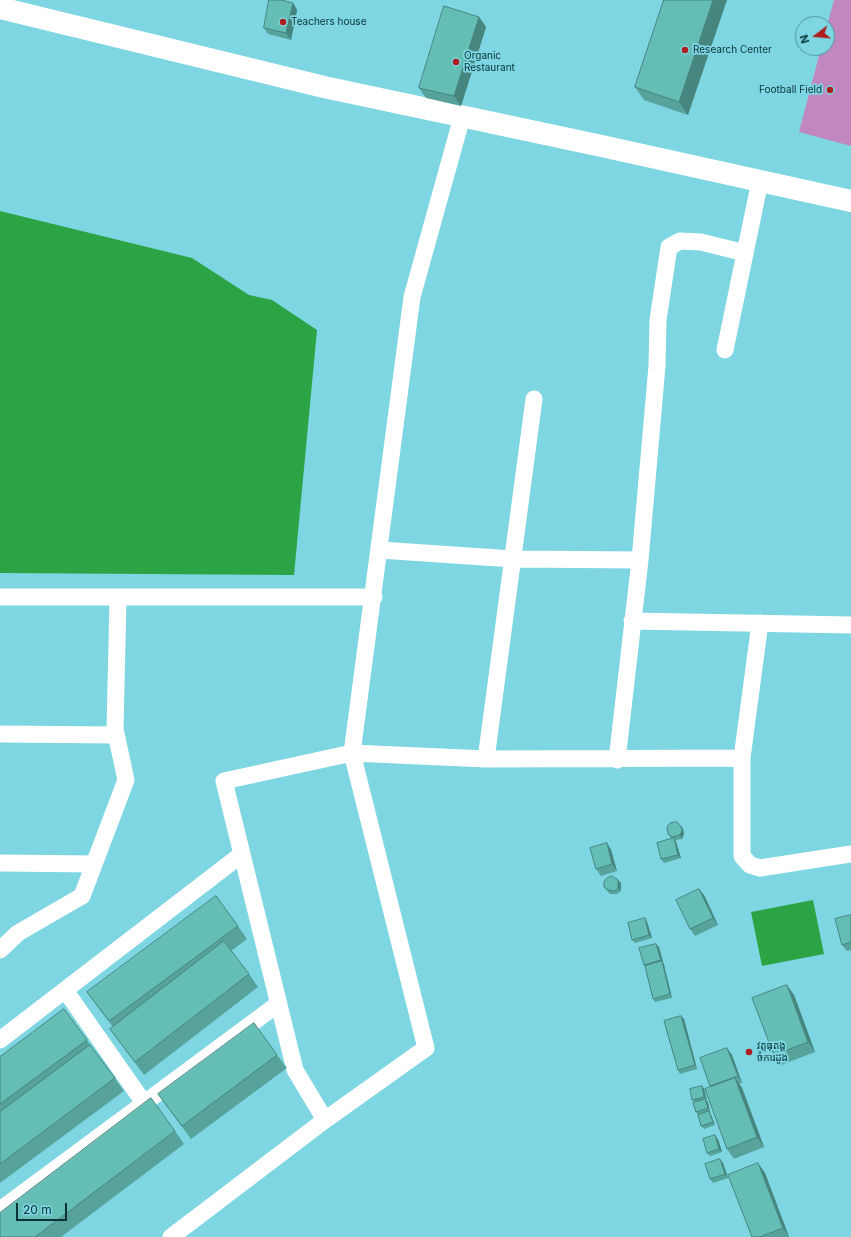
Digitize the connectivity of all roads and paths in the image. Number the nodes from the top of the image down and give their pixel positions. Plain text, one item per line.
1 (0, 8) edge
2 (462, 117) junction
3 (760, 181) junction
4 (851, 201) edge
5 (745, 253) junction
6 (725, 350) dead end
7 (534, 399) dead end
8 (380, 550) junction
9 (513, 559) junction
10 (640, 560) junction
11 (0, 597) edge
12 (374, 597) junction
13 (118, 598) junction
14 (632, 621) junction
15 (760, 623) junction
16 (851, 624) edge
17 (0, 734) edge
18 (116, 735) junction
19 (352, 753) junction
20 (742, 758) junction
21 (486, 759) junction
22 (617, 760) junction
23 (242, 854) junction
24 (851, 854) edge
25 (0, 863) edge
26 (94, 864) junction
27 (0, 950) edge
28 (65, 990) junction
29 (278, 1004) junction
30 (0, 1040) edge
31 (144, 1103) junction
32 (325, 1120) junction
33 (0, 1210) edge
34 (171, 1237) edge

1 - 2 street
2 - 3 street
2 - 8 street
3 - 4 street
3 - 5 street
5 - 6 street
5 - 10 street
7 - 9 street
8 - 9 street
8 - 12 street
9 - 10 street
9 - 21 street
10 - 14 street
11 - 13 street
12 - 13 street
12 - 19 street
13 - 18 street
14 - 15 street
14 - 22 street
15 - 16 street
15 - 20 street
17 - 18 street
18 - 26 street
19 - 21 street
19 - 23 street
19 - 32 street
20 - 22 street
20 - 24 street
21 - 22 street
23 - 28 street
23 - 29 street
25 - 26 street
26 - 27 street
28 - 30 street
28 - 31 street
29 - 31 street
29 - 32 street
31 - 33 street
32 - 34 street

